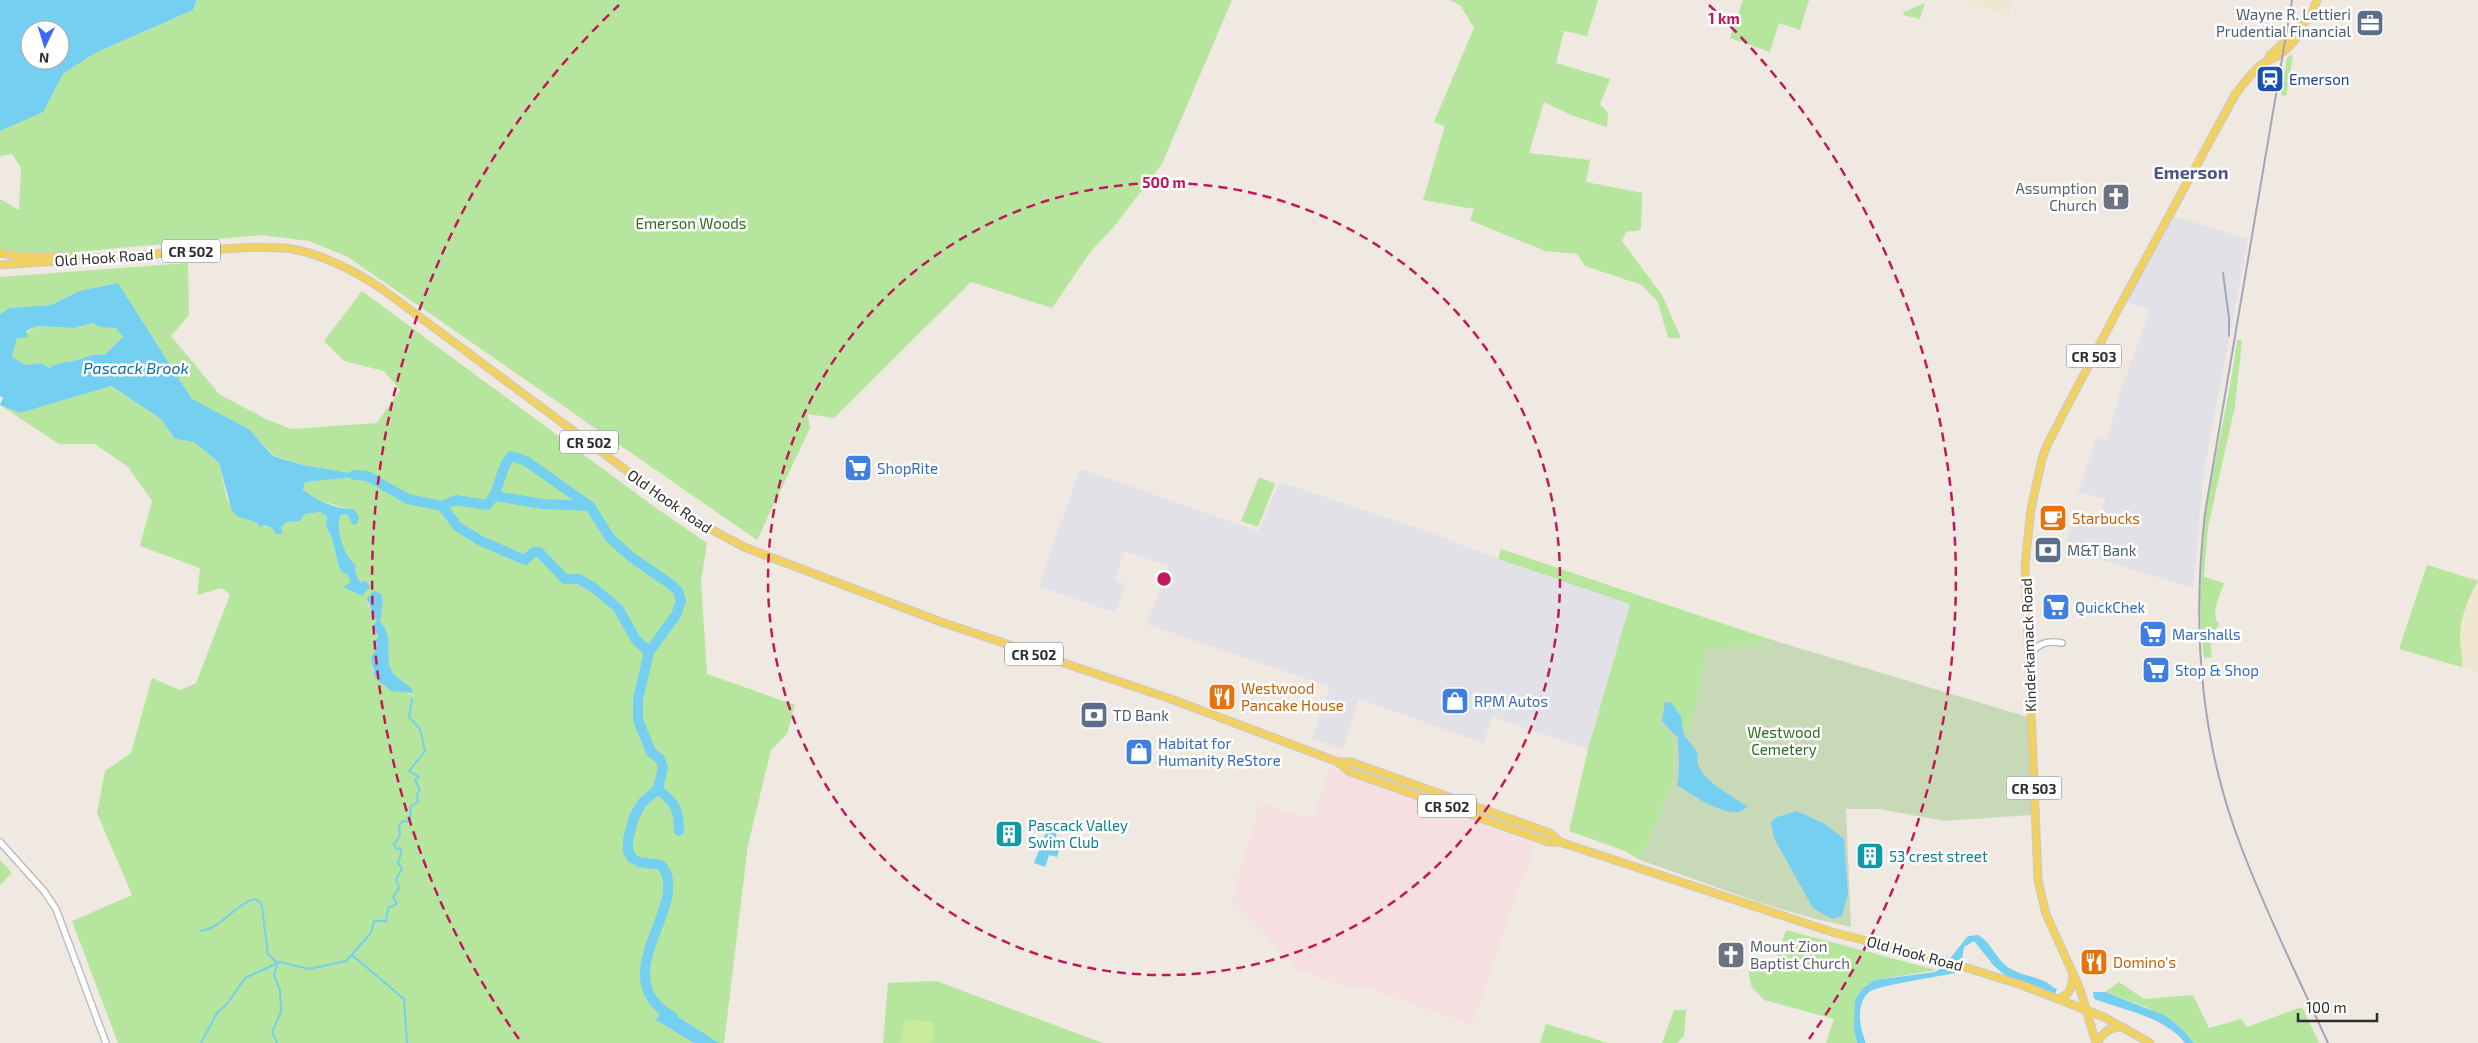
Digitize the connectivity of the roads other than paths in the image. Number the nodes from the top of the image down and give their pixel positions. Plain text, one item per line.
1 (2317, 0) edge
2 (0, 253) edge
3 (96, 257) junction
4 (0, 265) edge
5 (2062, 643) dead end
6 (2029, 662) junction
7 (0, 842) edge
8 (2073, 972) junction
9 (2060, 999) junction
10 (2088, 1010) junction
11 (2123, 1027) junction
12 (106, 1043) edge
13 (2097, 1043) edge
14 (2150, 1043) edge

1 - 6 main road, Kinderkamack Road / CR 503
2 - 3 main road
3 - 4 main road, Old Hook Road / CR 502
3 - 9 main road, Old Hook Road / CR 502
5 - 6 street
6 - 8 main road, Kinderkamack Road / CR 503
7 - 12 street
8 - 9 main road
8 - 10 main road, Kinderkamack Road / CR 503
9 - 10 main road, Old Hook Road / CR 502
10 - 11 main road, Old Hook Road / CR 502
10 - 13 main road, Kinderkamack Road / CR 503
11 - 13 main road
11 - 14 main road, Old Hook Road / CR 502

